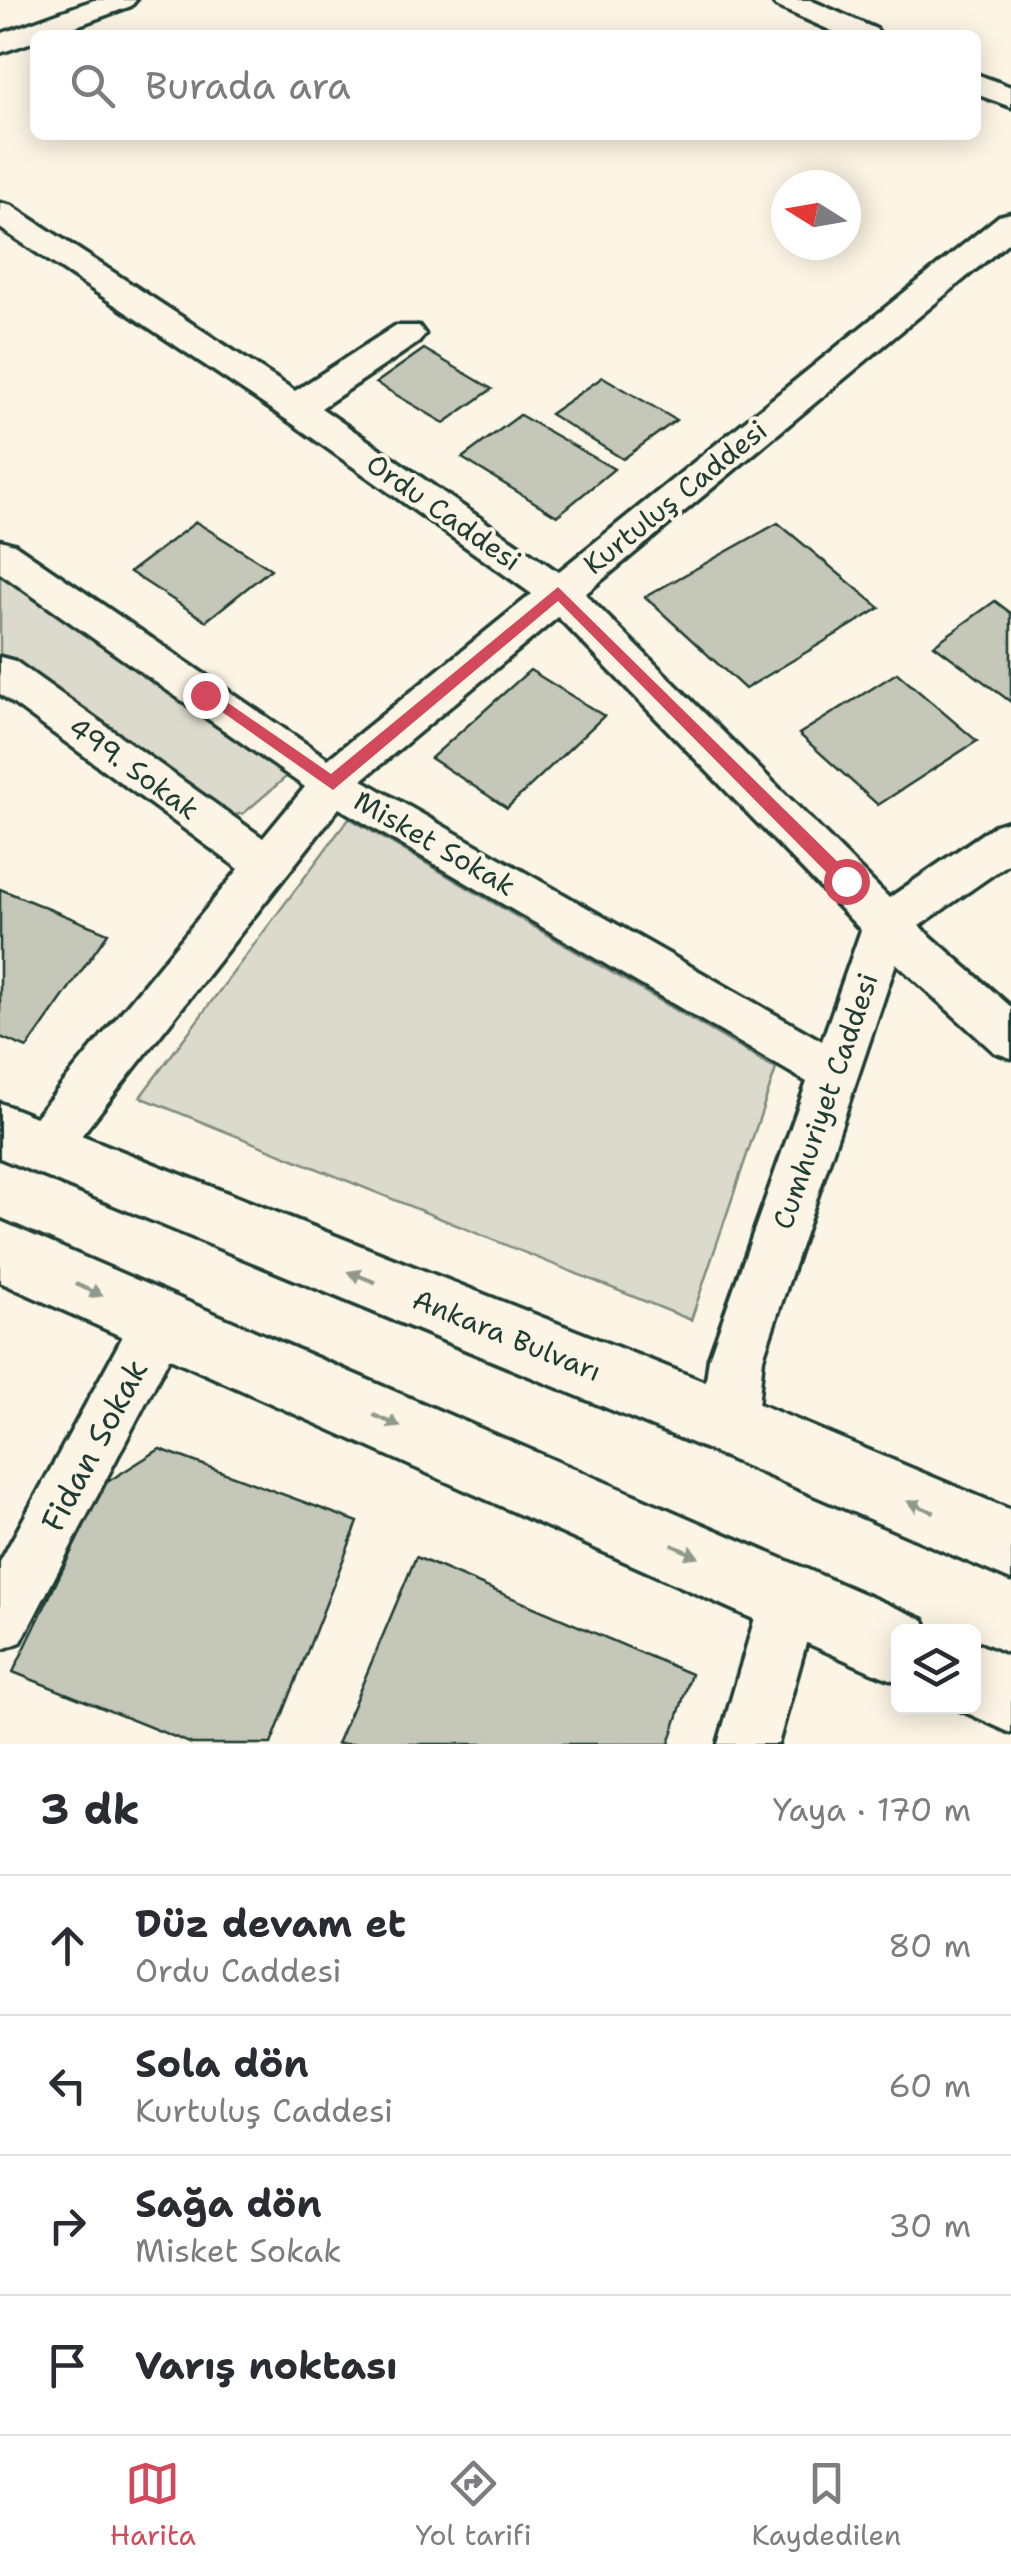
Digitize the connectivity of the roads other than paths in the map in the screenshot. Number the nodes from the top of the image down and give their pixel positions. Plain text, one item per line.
1 (121, 0) edge
2 (786, 0) edge
3 (38, 30) edge
4 (855, 30) edge
5 (30, 33) edge
6 (0, 44) edge
7 (981, 85) edge
8 (1011, 98) edge
9 (0, 213) edge
10 (1011, 223) edge
11 (406, 334) dead end
12 (295, 408) junction
13 (0, 554) edge
14 (558, 592) junction
15 (0, 672) edge
16 (333, 784) junction
17 (1011, 838) edge
18 (267, 865) junction
19 (886, 926) junction
20 (1011, 1037) edge
21 (835, 1073) junction
22 (20, 1139) edge
23 (0, 1251) edge
24 (160, 1322) junction
25 (728, 1424) junction
26 (1011, 1545) edge
27 (790, 1597) junction
28 (0, 1621) edge
29 (891, 1643) edge
30 (981, 1682) edge
31 (1011, 1696) edge
32 (748, 1744) edge

1 - 3 street
2 - 4 street
5 - 6 street
7 - 8 street
9 - 12 street, Ordu Caddesi
10 - 14 street, Kurtuluş Caddesi
11 - 12 street
12 - 14 street, Ordu Caddesi
13 - 16 street, Misket Sokak
14 - 16 street, Kurtuluş Caddesi
14 - 19 street, Ordu Caddesi
15 - 18 street, 499. Sokak
16 - 18 street, Kurtuluş Caddesi
16 - 21 street, Misket Sokak
17 - 19 street
18 - 22 street, Kurtuluş Caddesi
19 - 20 street, Ordu Caddesi
19 - 21 street, Cumhuriyet Caddesi
21 - 25 street, Cumhuriyet Caddesi
25 -> 22 main road, Ankara Bulvarı
23 -> 24 main road
24 -> 27 main road
24 - 28 street, Fidan Sokak
26 -> 25 main road, Ankara Bulvarı
27 - 29 main road
27 - 32 street
30 - 31 main road

